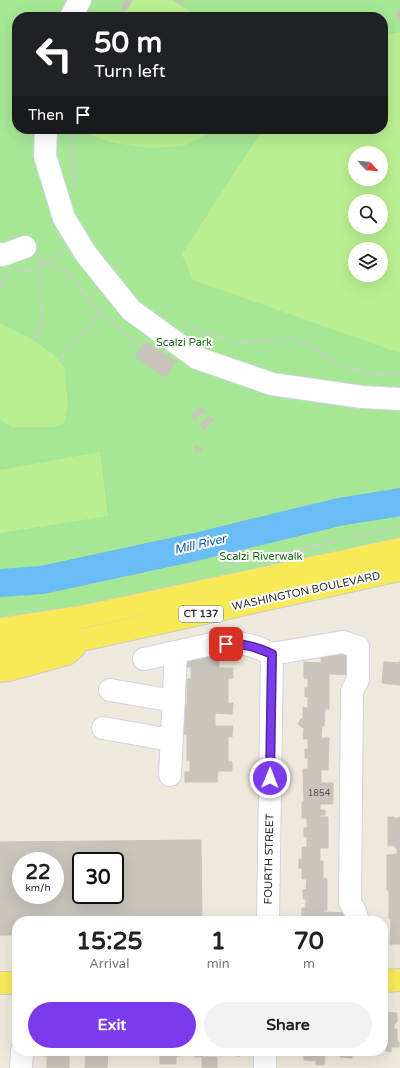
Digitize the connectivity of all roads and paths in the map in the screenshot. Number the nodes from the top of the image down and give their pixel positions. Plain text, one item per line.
1 (80, 0) edge
2 (74, 12) edge
3 (46, 134) edge
4 (70, 134) edge
5 (76, 191) dead end
6 (79, 242) junction
7 (31, 249) joint
8 (0, 254) edge
9 (43, 263) junction
10 (37, 267) junction
11 (0, 288) edge
12 (102, 313) junction
13 (180, 323) dead end
14 (34, 341) dead end
15 (142, 346) dead end
16 (58, 360) dead end
17 (400, 374) edge
18 (400, 399) edge
19 (400, 527) edge
20 (400, 549) edge
21 (220, 567) dead end
22 (400, 570) edge
23 (0, 629) edge
24 (86, 639) junction
25 (0, 650) edge
26 (176, 652) junction
27 (272, 654) junction
28 (144, 659) dead end
29 (0, 671) edge
30 (110, 690) dead end
31 (174, 701) junction
32 (103, 728) dead end
33 (172, 740) junction
34 (170, 775) dead end
35 (268, 916) edge
36 (356, 916) edge
37 (400, 980) edge
38 (388, 981) edge
39 (0, 983) edge
40 (12, 983) edge
41 (22, 1056) edge
42 (265, 1056) edge
43 (21, 1068) edge
44 (265, 1068) edge

1 - 2 street
3 - 6 street
4 - 5 path
6 - 9 path
6 - 18 street
7 - 8 street
7 - 9 path
9 - 10 path
9 - 12 path
10 - 11 path
10 - 14 path
12 - 15 path
12 - 16 path
13 - 17 path
19 - 21 path
20 - 23 main road, WASHINGTON BOULEVARD / CT 137
22 - 24 main road, WASHINGTON BOULEVARD / CT 137
24 - 25 main road, WASHINGTON BOULEVARD / CT 137
24 - 29 main road
26 - 27 street
26 - 28 street
26 - 31 street
27 - 35 street, FOURTH STREET
27 - 36 street
30 - 31 street
31 - 33 street
32 - 33 street
33 - 34 street
37 - 38 main road
39 - 40 main road
41 - 43 street
42 - 44 street

